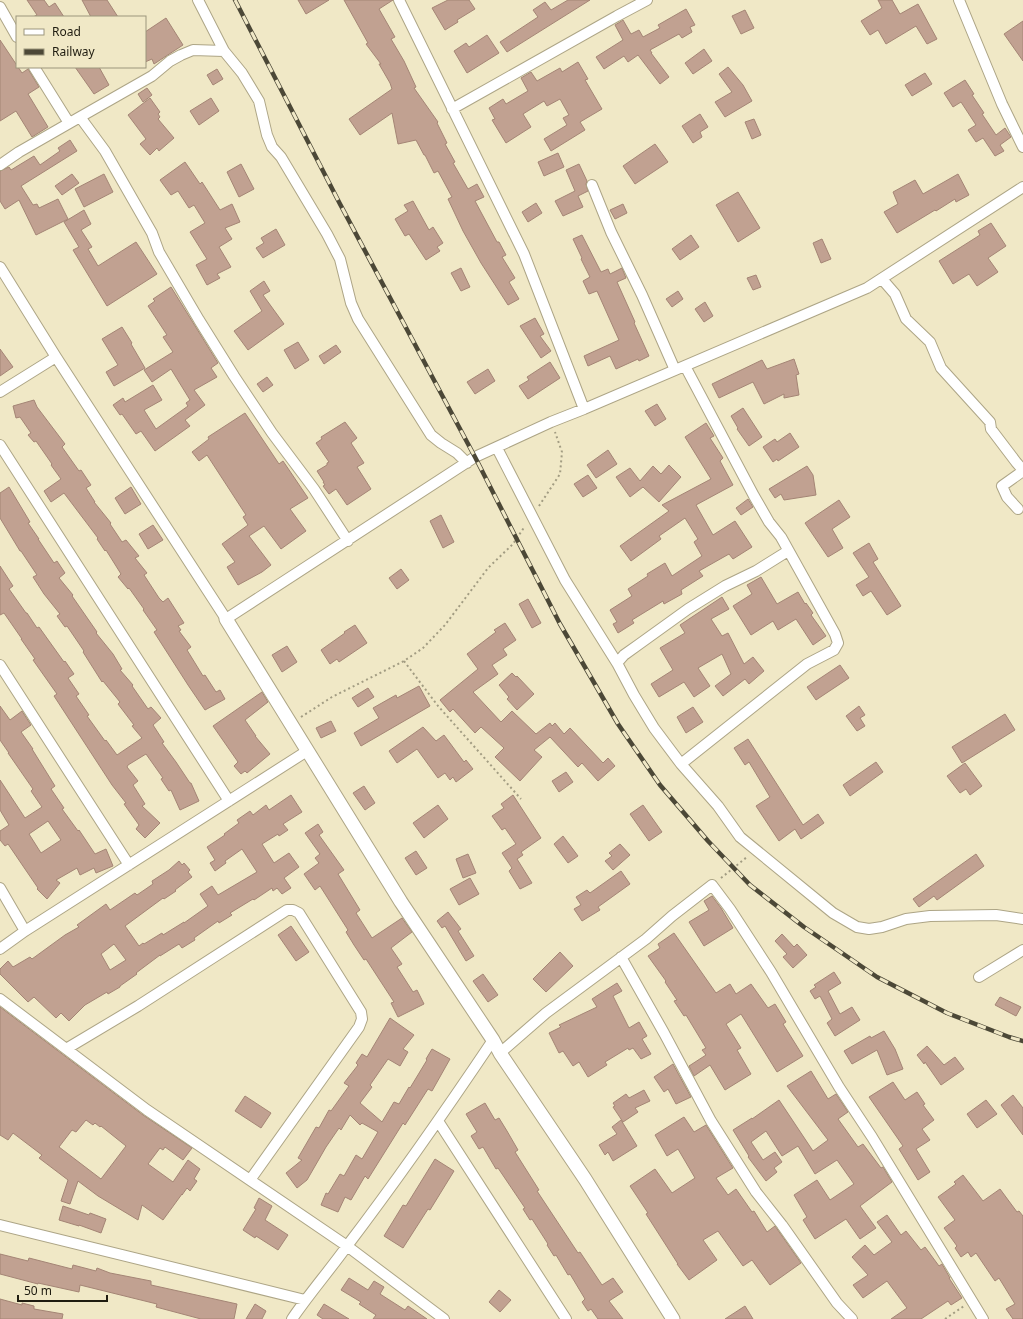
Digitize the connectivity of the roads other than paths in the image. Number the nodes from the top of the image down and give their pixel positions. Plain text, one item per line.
1 (198, 0) edge
2 (399, 0) edge
3 (647, 0) edge
4 (959, 0) edge
5 (0, 7) edge
6 (16, 35) edge
7 (224, 51) junction
8 (35, 68) edge
9 (452, 109) junction
10 (80, 117) junction
11 (69, 123) junction
12 (1023, 147) edge
13 (0, 165) edge
14 (592, 185) dead end
15 (1023, 187) edge
16 (0, 267) edge
17 (882, 279) junction
18 (56, 357) junction
19 (680, 368) junction
20 (0, 392) edge
21 (584, 409) junction
22 (0, 445) edge
23 (496, 448) junction
24 (467, 463) junction
25 (1023, 470) edge
26 (1018, 509) dead end
27 (348, 541) junction
28 (788, 551) junction
29 (226, 620) junction
30 (617, 663) junction
31 (0, 665) edge
32 (307, 751) junction
33 (681, 764) junction
34 (229, 801) junction
35 (129, 865) junction
36 (0, 888) edge
37 (1023, 920) edge
38 (25, 930) junction
39 (0, 949) edge
40 (1023, 950) edge
41 (621, 957) junction
42 (980, 977) dead end
43 (0, 999) edge
44 (493, 1040) junction
45 (66, 1049) junction
46 (500, 1053) junction
47 (438, 1121) junction
48 (250, 1180) junction
49 (0, 1225) edge
50 (348, 1246) junction
51 (305, 1300) junction
52 (292, 1319) edge
53 (444, 1319) edge
54 (566, 1319) edge
55 (673, 1319) edge
56 (852, 1319) edge
57 (984, 1319) edge

1 - 7 street
2 - 9 street
3 - 9 street
4 - 12 street
5 - 6 street
7 - 10 street
7 - 24 street
8 - 11 street
9 - 21 street
10 - 11 street
10 - 27 street
11 - 13 street
14 - 19 street
15 - 17 street
16 - 18 street
17 - 19 street
17 - 25 street
18 - 20 street
18 - 29 street
19 - 21 street
19 - 28 street
21 - 23 street
22 - 34 street
23 - 24 street
23 - 30 street
24 - 27 street
25 - 26 street
27 - 29 street
28 - 30 street
28 - 33 street
29 - 32 street
30 - 33 street
31 - 35 street
32 - 34 street
32 - 44 street
33 - 37 street
34 - 35 street
35 - 38 street
36 - 38 street
38 - 39 street
40 - 42 street
41 - 46 street
41 - 56 street
41 - 57 street
43 - 45 street
44 - 46 street
44 - 47 street
45 - 48 street
45 - 48 street
46 - 55 street
47 - 50 street
47 - 54 street
48 - 50 street
49 - 51 street
50 - 51 street
50 - 53 street
51 - 52 street

